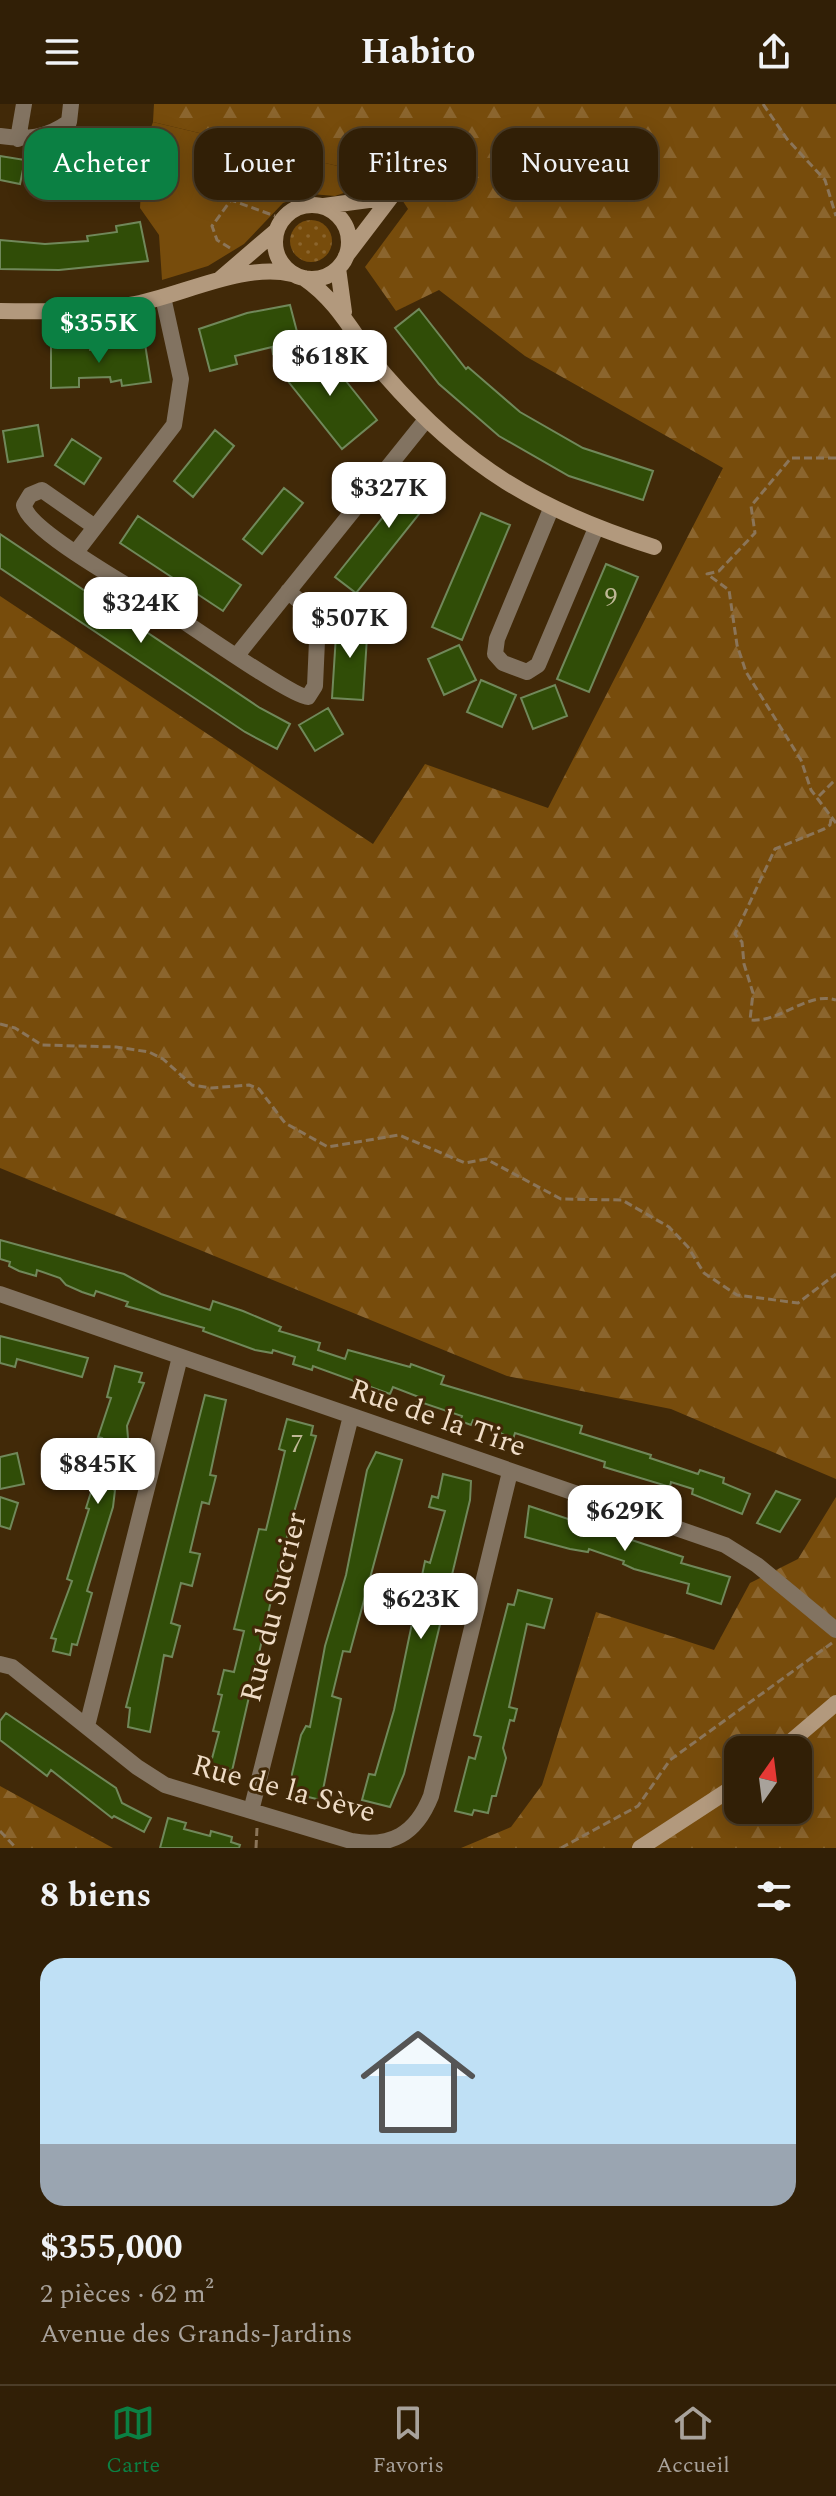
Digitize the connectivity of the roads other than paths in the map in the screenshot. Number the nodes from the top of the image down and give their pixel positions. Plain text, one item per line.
1 (24, 104) edge
2 (71, 104) edge
3 (0, 136) edge
4 (18, 139) junction
5 (324, 206) junction
6 (278, 226) junction
7 (342, 262) junction
8 (298, 276) junction
9 (216, 283) junction
10 (163, 297) junction
11 (0, 311) edge
12 (347, 321) junction
13 (425, 421) junction
14 (551, 509) junction
15 (95, 527) junction
16 (596, 528) junction
17 (654, 547) dead end
18 (76, 552) junction
19 (288, 591) junction
20 (238, 654) junction
21 (0, 1294) edge
22 (180, 1357) junction
23 (351, 1416) junction
24 (510, 1472) junction
25 (836, 1630) edge
26 (0, 1664) edge
27 (836, 1703) edge
28 (87, 1726) junction
29 (797, 1736) edge
30 (724, 1793) edge
31 (255, 1812) junction
32 (640, 1848) edge

1 - 4 street
2 - 4 street
3 - 4 street
5 - 6 street
5 - 7 street
5 - 7 street
6 - 8 street
6 - 9 street
7 - 8 street
7 - 12 street
8 - 9 street
8 - 12 street
9 - 10 street
10 - 11 street
10 - 15 street
12 - 13 street
13 - 14 street
13 - 19 street
14 - 16 street
14 - 16 street
15 - 18 street
15 - 18 street
16 - 17 street
18 - 20 street
19 - 20 street
19 - 20 street
21 - 22 street, Rue de la Tire
22 - 23 street, Rue de la Tire
22 - 28 street
23 - 24 street, Rue de la Tire
23 - 31 street, Rue du Sucrier
24 - 25 street, Rue de la Tire
24 - 31 street, Rue de la Sève
26 - 28 street, Rue de la Sève
27 - 29 street
28 - 31 street, Rue de la Sève
30 - 32 street

